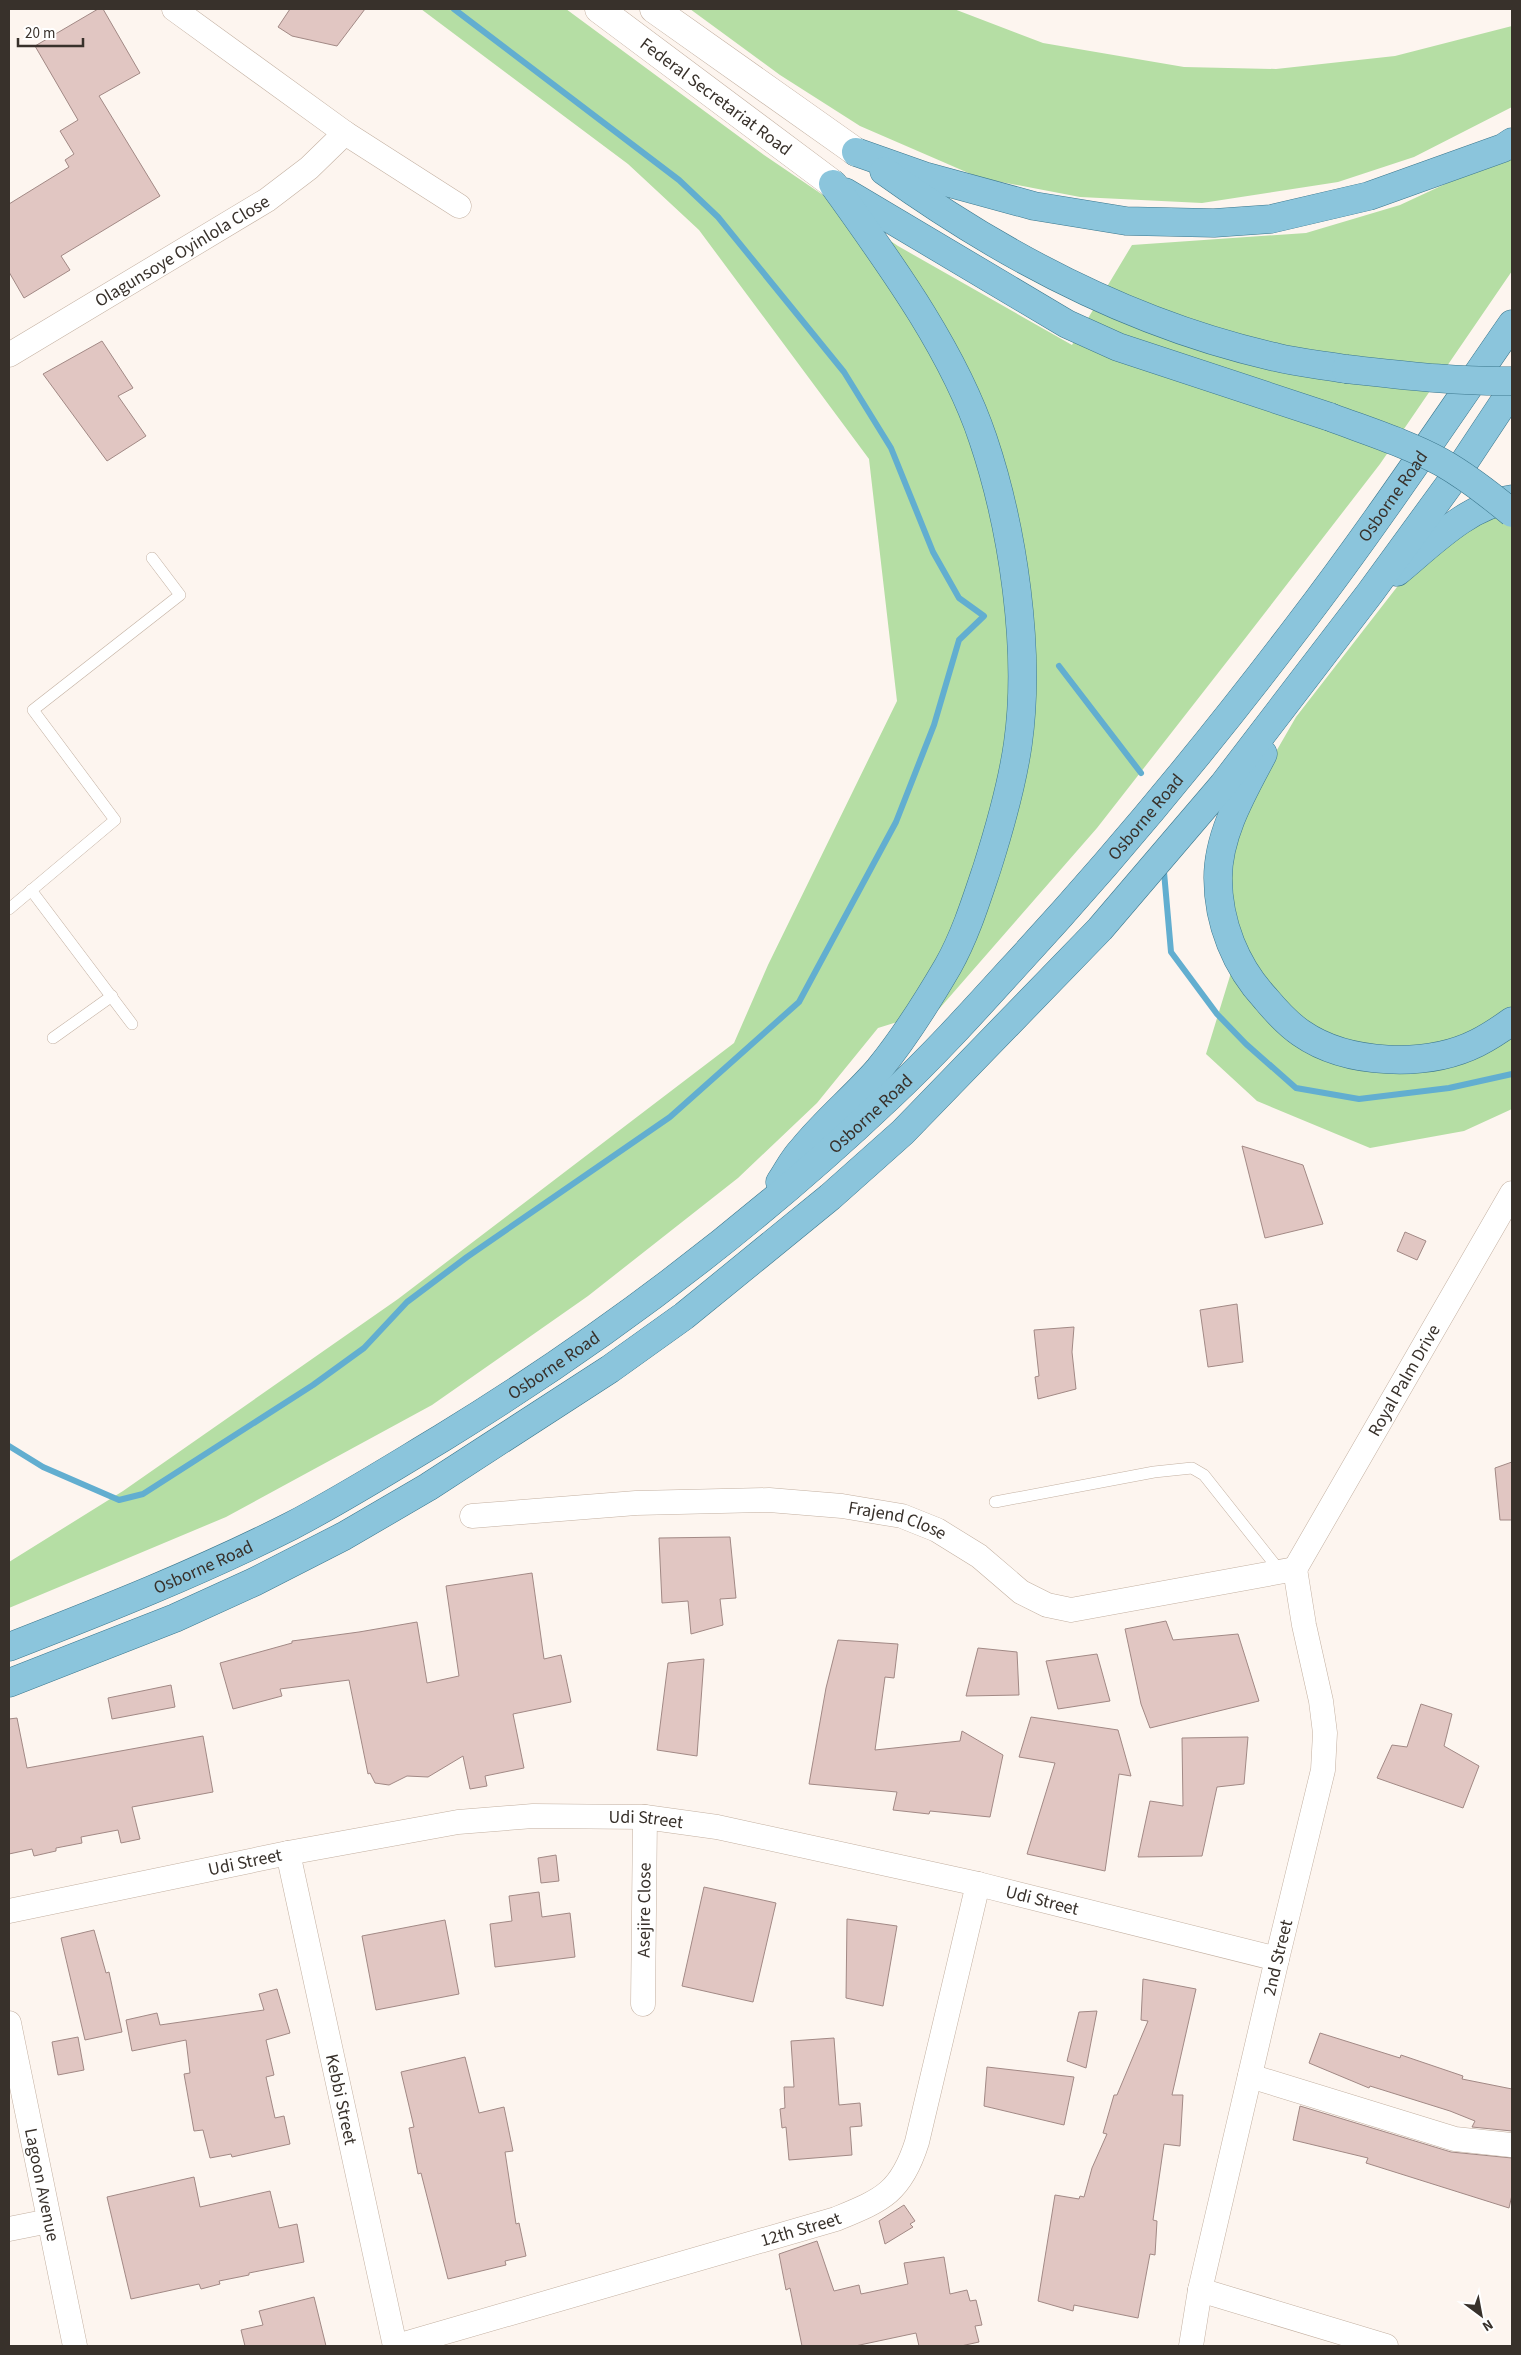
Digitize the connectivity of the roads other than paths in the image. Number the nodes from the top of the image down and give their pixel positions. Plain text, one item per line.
1 (174, 9) edge
2 (599, 9) edge
3 (654, 9) edge
4 (346, 133) junction
5 (1512, 142) edge
6 (833, 184) junction
7 (919, 184) junction
8 (459, 206) dead end
9 (1512, 324) edge
10 (9, 355) edge
11 (1512, 380) edge
12 (1512, 390) edge
13 (1512, 499) edge
14 (1512, 513) edge
15 (152, 558) dead end
16 (1370, 593) junction
17 (1293, 695) junction
18 (31, 890) junction
19 (9, 909) edge
20 (112, 996) junction
21 (1512, 1021) edge
22 (132, 1024) dead end
23 (53, 1038) dead end
24 (1512, 1193) edge
25 (762, 1211) junction
26 (994, 1502) dead end
27 (472, 1516) dead end
28 (1288, 1570) junction
29 (9, 1647) edge
30 (9, 1683) edge
31 (645, 1817) junction
32 (288, 1853) junction
33 (978, 1884) junction
34 (9, 1911) edge
35 (1277, 1959) junction
36 (643, 2004) dead end
37 (9, 2023) edge
38 (1250, 2076) junction
39 (1511, 2145) edge
40 (49, 2221) junction
41 (9, 2229) edge
42 (1200, 2290) junction
43 (75, 2346) edge
44 (396, 2346) edge
45 (1191, 2346) edge
46 (1386, 2346) edge

1 - 4 street
2 - 6 main road, Federal Secretariat Road
3 - 7 main road, Federal Secretariat Road
4 - 8 street
4 - 10 street, Olagunsoye Oyinlola Close
5 - 7 main road
6 - 14 main road, bridge
6 - 25 main road
7 - 11 main road, bridge
9 - 25 main road, Osborne Road
12 - 16 main road, Osborne Road
13 - 16 main road
15 - 18 lane
16 - 17 main road, Osborne Road
17 - 21 main road
17 - 30 main road, Osborne Road
18 - 19 lane
18 - 20 lane
20 - 22 lane
20 - 23 lane
24 - 28 street, Royal Palm Drive
25 - 29 main road, Osborne Road
26 - 28 lane
27 - 28 street, Frajend Close
28 - 35 street, 2nd Street
31 - 32 street, Udi Street
31 - 33 street, Udi Street
31 - 36 street, Asejire Close
32 - 34 street, Udi Street
32 - 44 street, Kebbi Street
33 - 35 street, Udi Street
33 - 44 street, 12th Street
35 - 38 street, 2nd Street
37 - 40 street, Lagoon Avenue
38 - 39 street
38 - 42 street, 2nd Street
40 - 41 street
40 - 43 street, Lagoon Avenue
42 - 45 street, 2nd Street
42 - 46 street

